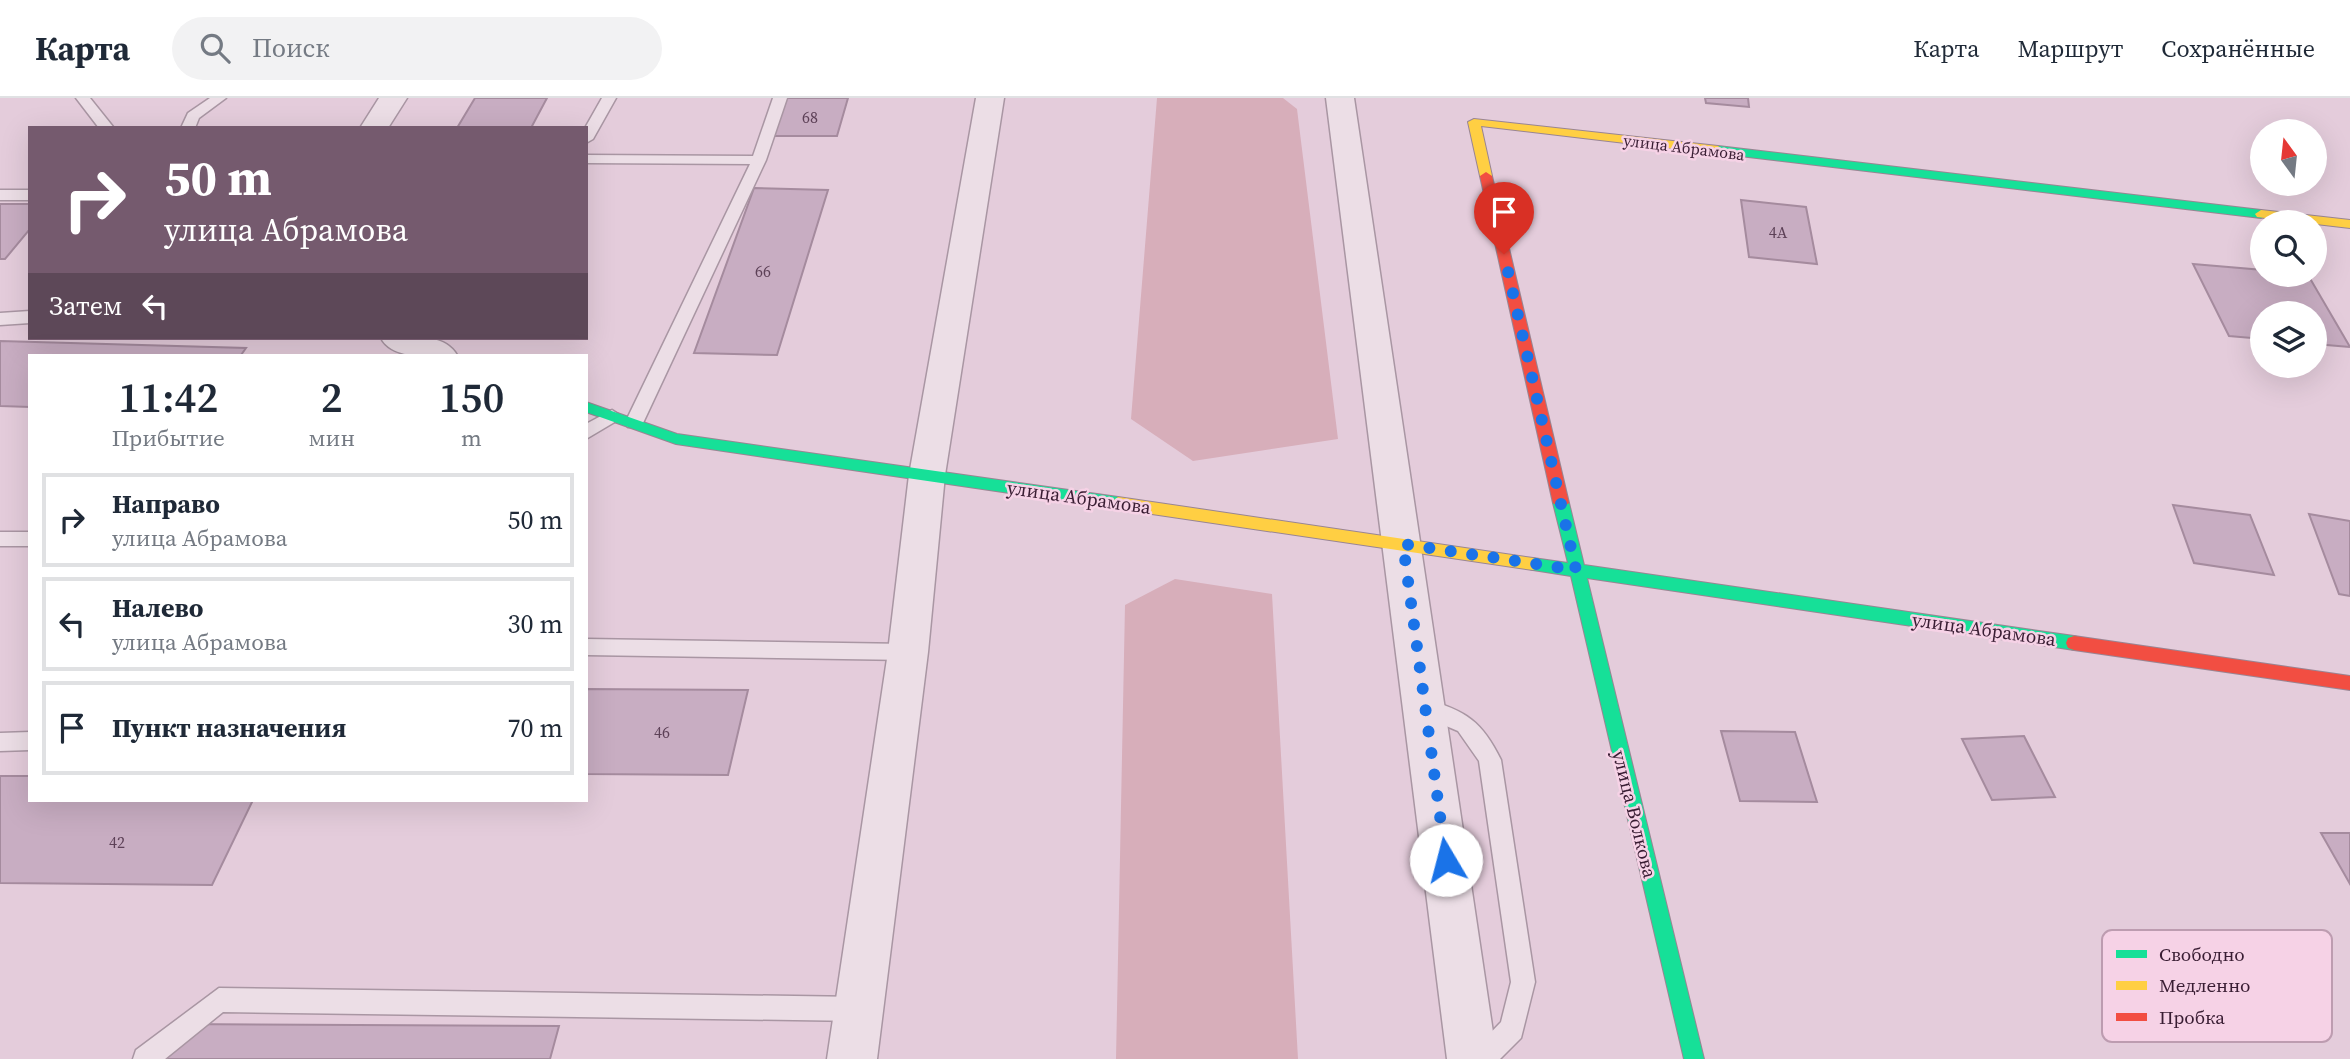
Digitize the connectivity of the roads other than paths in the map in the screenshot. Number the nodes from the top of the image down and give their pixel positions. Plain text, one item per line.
1 (83, 98) edge
2 (219, 98) edge
3 (393, 98) edge
4 (609, 98) edge
5 (780, 98) edge
6 (990, 98) edge
7 (1340, 98) edge
8 (105, 126) edge
9 (189, 126) edge
10 (375, 126) edge
11 (588, 135) edge
12 (588, 159) edge
13 (759, 160) junction
14 (0, 195) edge
15 (28, 195) edge
16 (2350, 224) edge
17 (28, 317) edge
18 (0, 319) edge
19 (402, 340) edge
20 (437, 354) edge
21 (588, 408) edge
22 (612, 416) junction
23 (634, 423) junction
24 (588, 432) edge
25 (928, 475) junction
26 (0, 540) edge
27 (28, 540) edge
28 (1403, 544) junction
29 (1576, 570) junction
30 (588, 647) edge
31 (908, 652) junction
32 (2350, 683) edge
33 (1425, 708) junction
34 (28, 741) edge
35 (0, 742) edge
36 (860, 1009) junction
37 (145, 1059) edge
38 (852, 1059) edge
39 (1472, 1059) edge
40 (1483, 1059) edge
41 (1694, 1059) edge

1 - 8 lane
2 - 9 lane
3 - 10 street
4 - 11 lane
5 - 13 lane
6 - 25 street
7 - 28 street
12 - 13 lane
13 - 23 lane
14 - 15 lane
16 - 29 street, улица Абрамова
17 - 18 lane
19 - 20 street
21 - 22 street, улица Абрамова
22 - 23 street, улица Абрамова
22 - 24 lane
23 - 25 street, улица Абрамова
25 - 28 street, улица Абрамова
25 - 31 street
26 - 27 lane
28 - 29 street, улица Абрамова
28 - 33 street
29 - 32 street, улица Абрамова
29 - 41 street, улица Волкова
30 - 31 lane
31 - 36 street
33 - 39 street
33 - 40 lane
34 - 35 lane
36 - 37 lane
36 - 38 street

